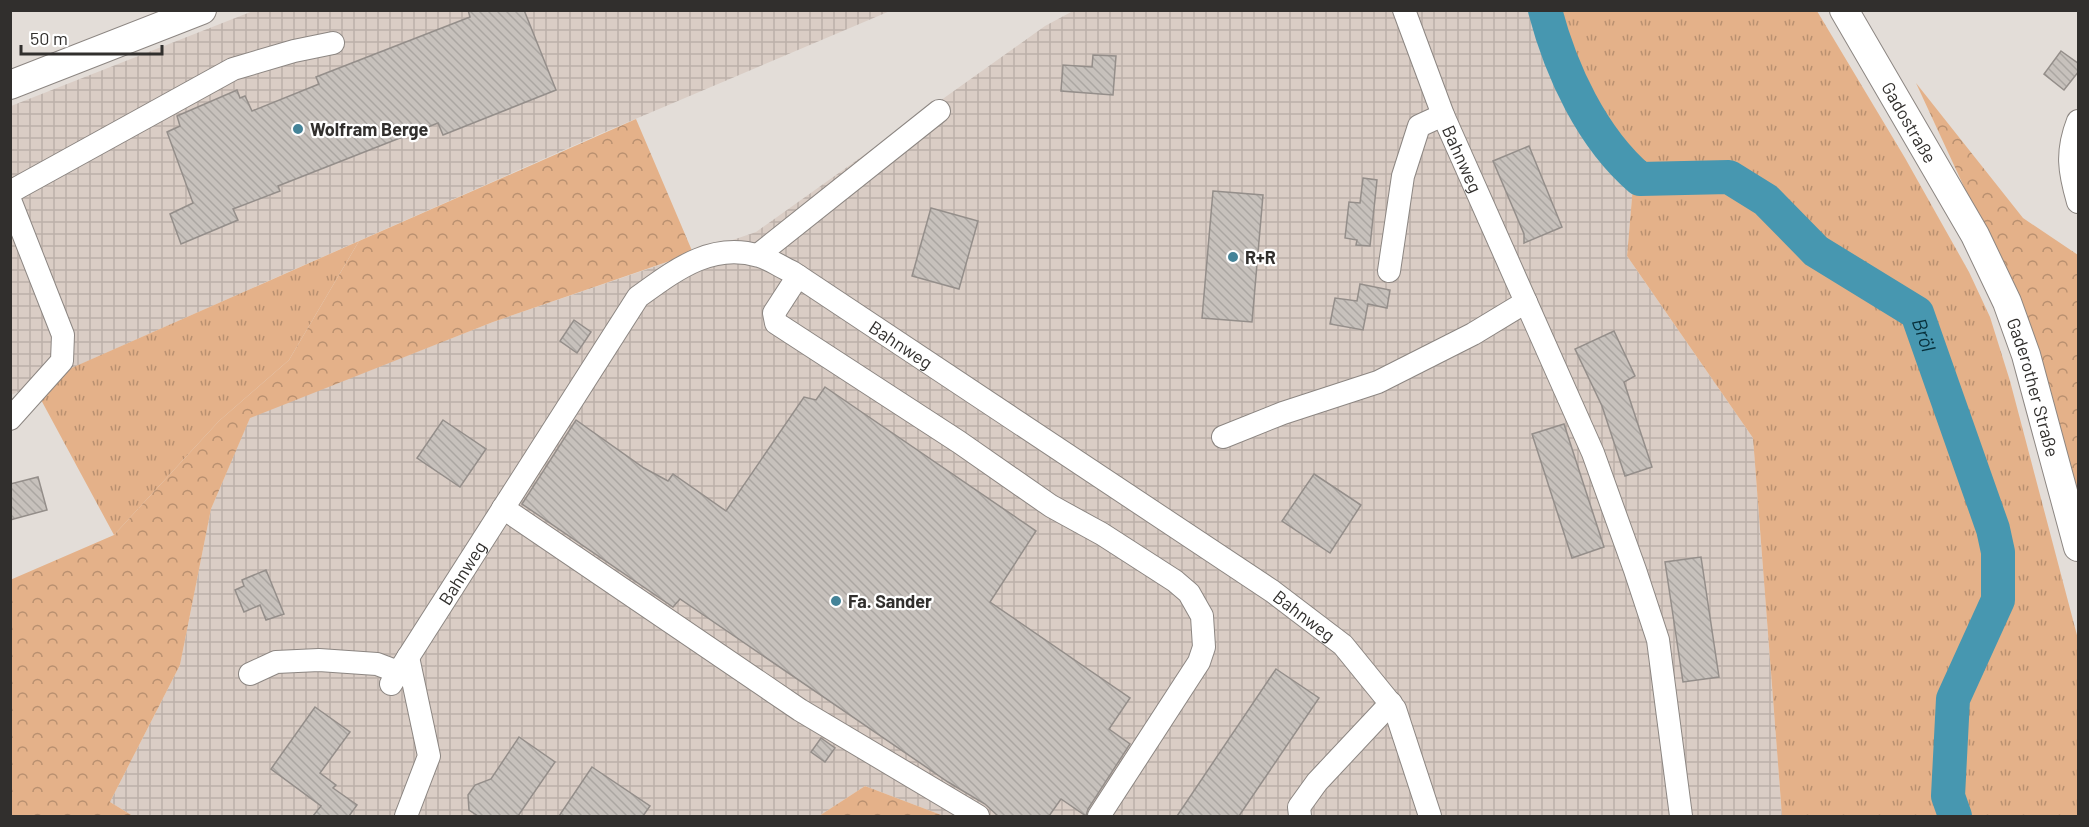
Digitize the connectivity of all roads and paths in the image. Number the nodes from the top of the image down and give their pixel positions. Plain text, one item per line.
1 (202, 10) edge
2 (1404, 10) edge
3 (1844, 10) edge
4 (333, 43) dead end
5 (10, 85) edge
6 (939, 111) dead end
7 (1443, 116) junction
8 (2079, 121) edge
9 (10, 192) edge
10 (10, 200) edge
11 (2079, 202) edge
12 (1975, 235) joint
13 (758, 255) junction
14 (1389, 271) dead end
15 (798, 276) junction
16 (1526, 302) junction
17 (10, 419) edge
18 (1223, 437) dead end
19 (503, 508) junction
20 (2079, 547) edge
21 (399, 671) junction
22 (250, 674) dead end
23 (1391, 703) junction
24 (406, 816) edge
25 (978, 816) edge
26 (1099, 816) edge
27 (1300, 816) edge
28 (1430, 816) edge
29 (1681, 816) edge

1 - 5 main road
2 - 7 street, Bahnweg
3 - 12 main road, Gadostraße
4 - 9 street
6 - 13 street
7 - 14 street, Bahnweg
7 - 16 street, Bahnweg
8 - 11 street
10 - 17 street
12 - 20 main road, Gaderother Straße
13 - 15 street, Bahnweg
13 - 19 street, Bahnweg
15 - 23 street, Bahnweg
15 - 26 street
16 - 18 street
16 - 29 street, Bahnweg
19 - 21 street, Bahnweg
19 - 25 street
21 - 22 street
21 - 24 street
23 - 27 street
23 - 28 street, Bahnweg

